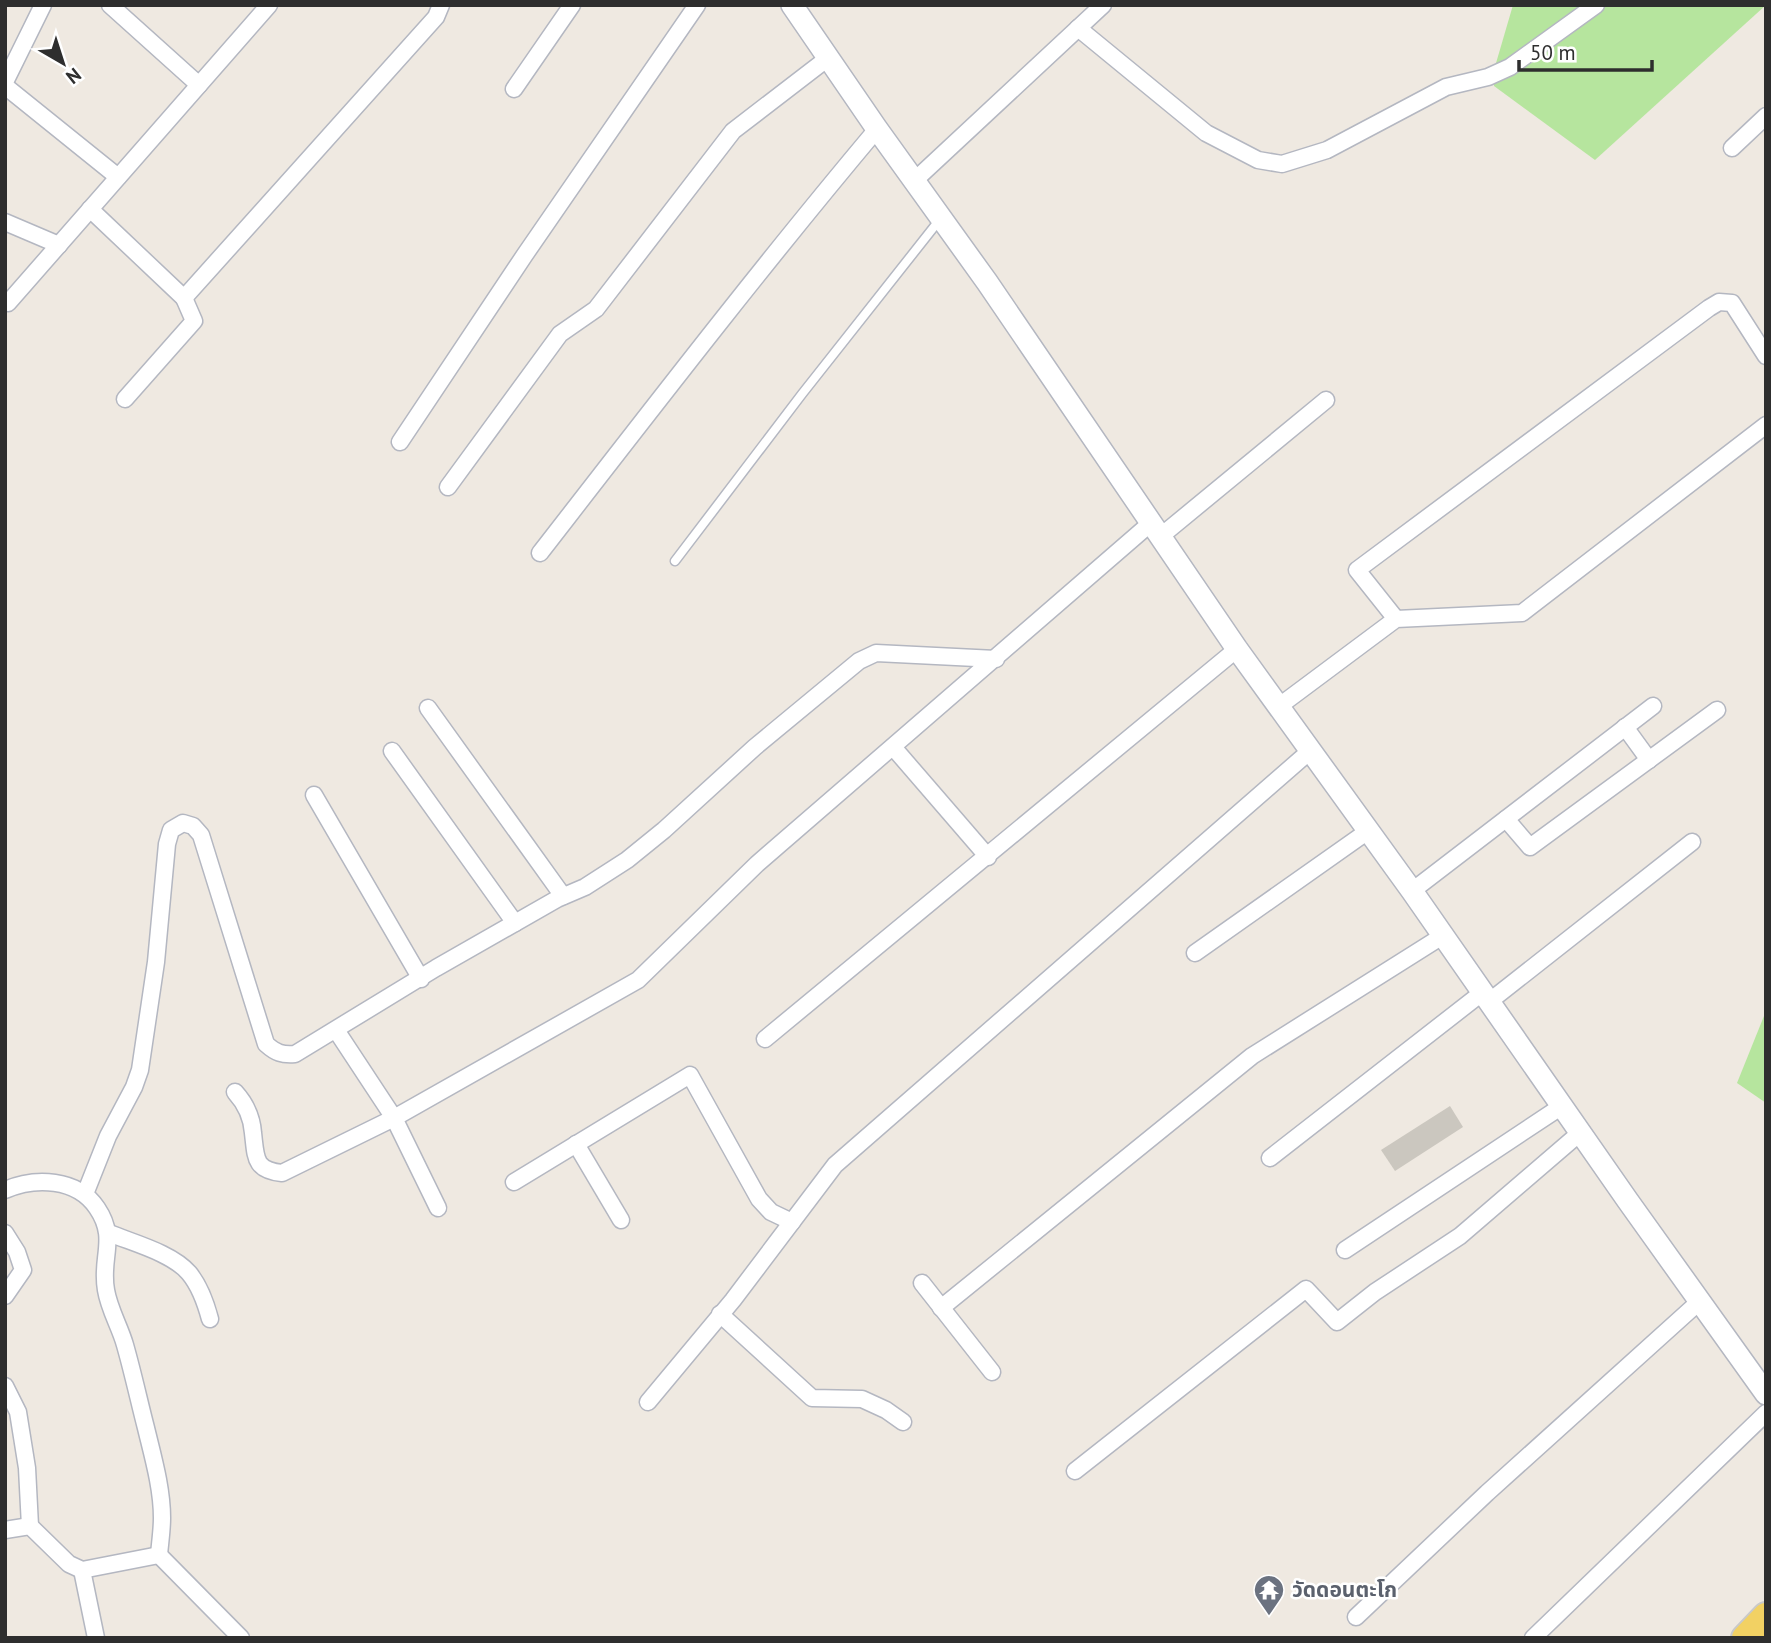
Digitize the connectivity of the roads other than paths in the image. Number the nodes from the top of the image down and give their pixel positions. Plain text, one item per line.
1 (43, 5) edge
2 (110, 5) edge
3 (269, 5) edge
4 (441, 5) edge
5 (572, 5) edge
6 (697, 5) edge
7 (792, 5) edge
8 (1103, 5) edge
9 (1596, 5) edge
10 (1078, 28) junction
11 (828, 58) junction
12 (5, 84) edge
13 (199, 85) junction
14 (514, 89) dead end
15 (1766, 116) edge
16 (877, 129) junction
17 (1732, 148) dead end
18 (118, 177) junction
19 (914, 181) junction
20 (90, 209) junction
21 (941, 218) junction
22 (5, 222) edge
23 (59, 245) junction
24 (184, 298) junction
25 (8, 303) dead end
26 (1766, 356) edge
27 (125, 399) dead end
28 (1326, 400) dead end
29 (1766, 425) edge
30 (400, 442) dead end
31 (448, 487) dead end
32 (1157, 529) junction
33 (540, 553) dead end
34 (675, 561) dead end
35 (1396, 619) junction
36 (1237, 649) junction
37 (996, 659) junction
38 (1653, 706) dead end
39 (1278, 707) junction
40 (428, 708) dead end
41 (1717, 710) dead end
42 (1625, 727) junction
43 (893, 747) junction
44 (392, 751) dead end
45 (1310, 751) junction
46 (1650, 760) junction
47 (314, 795) dead end
48 (1506, 819) junction
49 (1368, 831) junction
50 (1692, 842) dead end
51 (988, 857) junction
52 (1412, 891) junction
53 (563, 896) junction
54 (515, 923) junction
55 (1444, 935) junction
56 (1195, 954) dead end
57 (421, 979) junction
58 (1487, 997) junction
59 (336, 1030) junction
60 (765, 1039) dead end
61 (235, 1092) dead end
62 (1562, 1106) junction
63 (394, 1118) junction
64 (1581, 1132) junction
65 (576, 1144) junction
66 (1270, 1158) dead end
67 (514, 1182) dead end
68 (5, 1191) edge
69 (85, 1194) junction
70 (438, 1208) dead end
71 (621, 1220) dead end
72 (792, 1222) junction
73 (5, 1233) edge
74 (109, 1233) junction
75 (1345, 1250) dead end
76 (922, 1283) dead end
77 (5, 1296) edge
78 (1700, 1301) junction
79 (941, 1308) junction
80 (720, 1314) junction
81 (210, 1319) dead end
82 (992, 1372) dead end
83 (5, 1386) edge
84 (1766, 1394) edge
85 (648, 1402) dead end
86 (1766, 1413) edge
87 (904, 1422) dead end
88 (1075, 1471) dead end
89 (30, 1526) junction
90 (5, 1530) edge
91 (159, 1555) junction
92 (82, 1570) junction
93 (1766, 1616) edge
94 (1356, 1618) dead end
95 (96, 1638) edge
96 (241, 1638) edge
97 (1533, 1638) edge
98 (1745, 1638) edge

1 - 12 street
2 - 13 street
3 - 13 street
4 - 24 street
5 - 14 street
6 - 30 street
7 - 11 street
8 - 10 street
9 - 10 street
10 - 19 street
11 - 16 street
11 - 31 street
12 - 18 street
13 - 18 street
15 - 17 street
16 - 19 street
16 - 33 street
18 - 20 street
19 - 21 street
20 - 23 street
20 - 24 street
21 - 32 street
21 - 34 lane
22 - 23 street
23 - 25 street
24 - 27 street
26 - 35 street
28 - 32 street
29 - 35 street
32 - 36 street
32 - 37 street
35 - 39 street
36 - 39 street
36 - 51 street
37 - 43 street
37 - 53 street
38 - 42 street
39 - 45 street
40 - 53 street
41 - 46 street
42 - 46 street
42 - 48 street
43 - 51 street
43 - 63 street
44 - 54 street
45 - 49 street
45 - 72 street
46 - 48 street
47 - 57 street
48 - 52 street
49 - 52 street
49 - 56 street
50 - 58 street
51 - 60 street
52 - 55 street
53 - 54 street
54 - 57 street
55 - 58 street
55 - 79 street
57 - 59 street
58 - 62 street
58 - 66 street
59 - 63 street
59 - 69 street
61 - 63 street
62 - 64 street
62 - 75 street
63 - 70 street
64 - 78 street
64 - 88 street
65 - 67 street
65 - 71 street
65 - 72 street
68 - 69 street
69 - 74 street
72 - 80 street
73 - 77 street
74 - 81 street
74 - 91 street
76 - 79 street
78 - 84 street
78 - 94 street
79 - 82 street
80 - 85 street
80 - 87 street
83 - 89 street
86 - 97 street
89 - 90 street
89 - 92 street
91 - 92 street
91 - 96 street
92 - 95 street
93 - 98 main road

